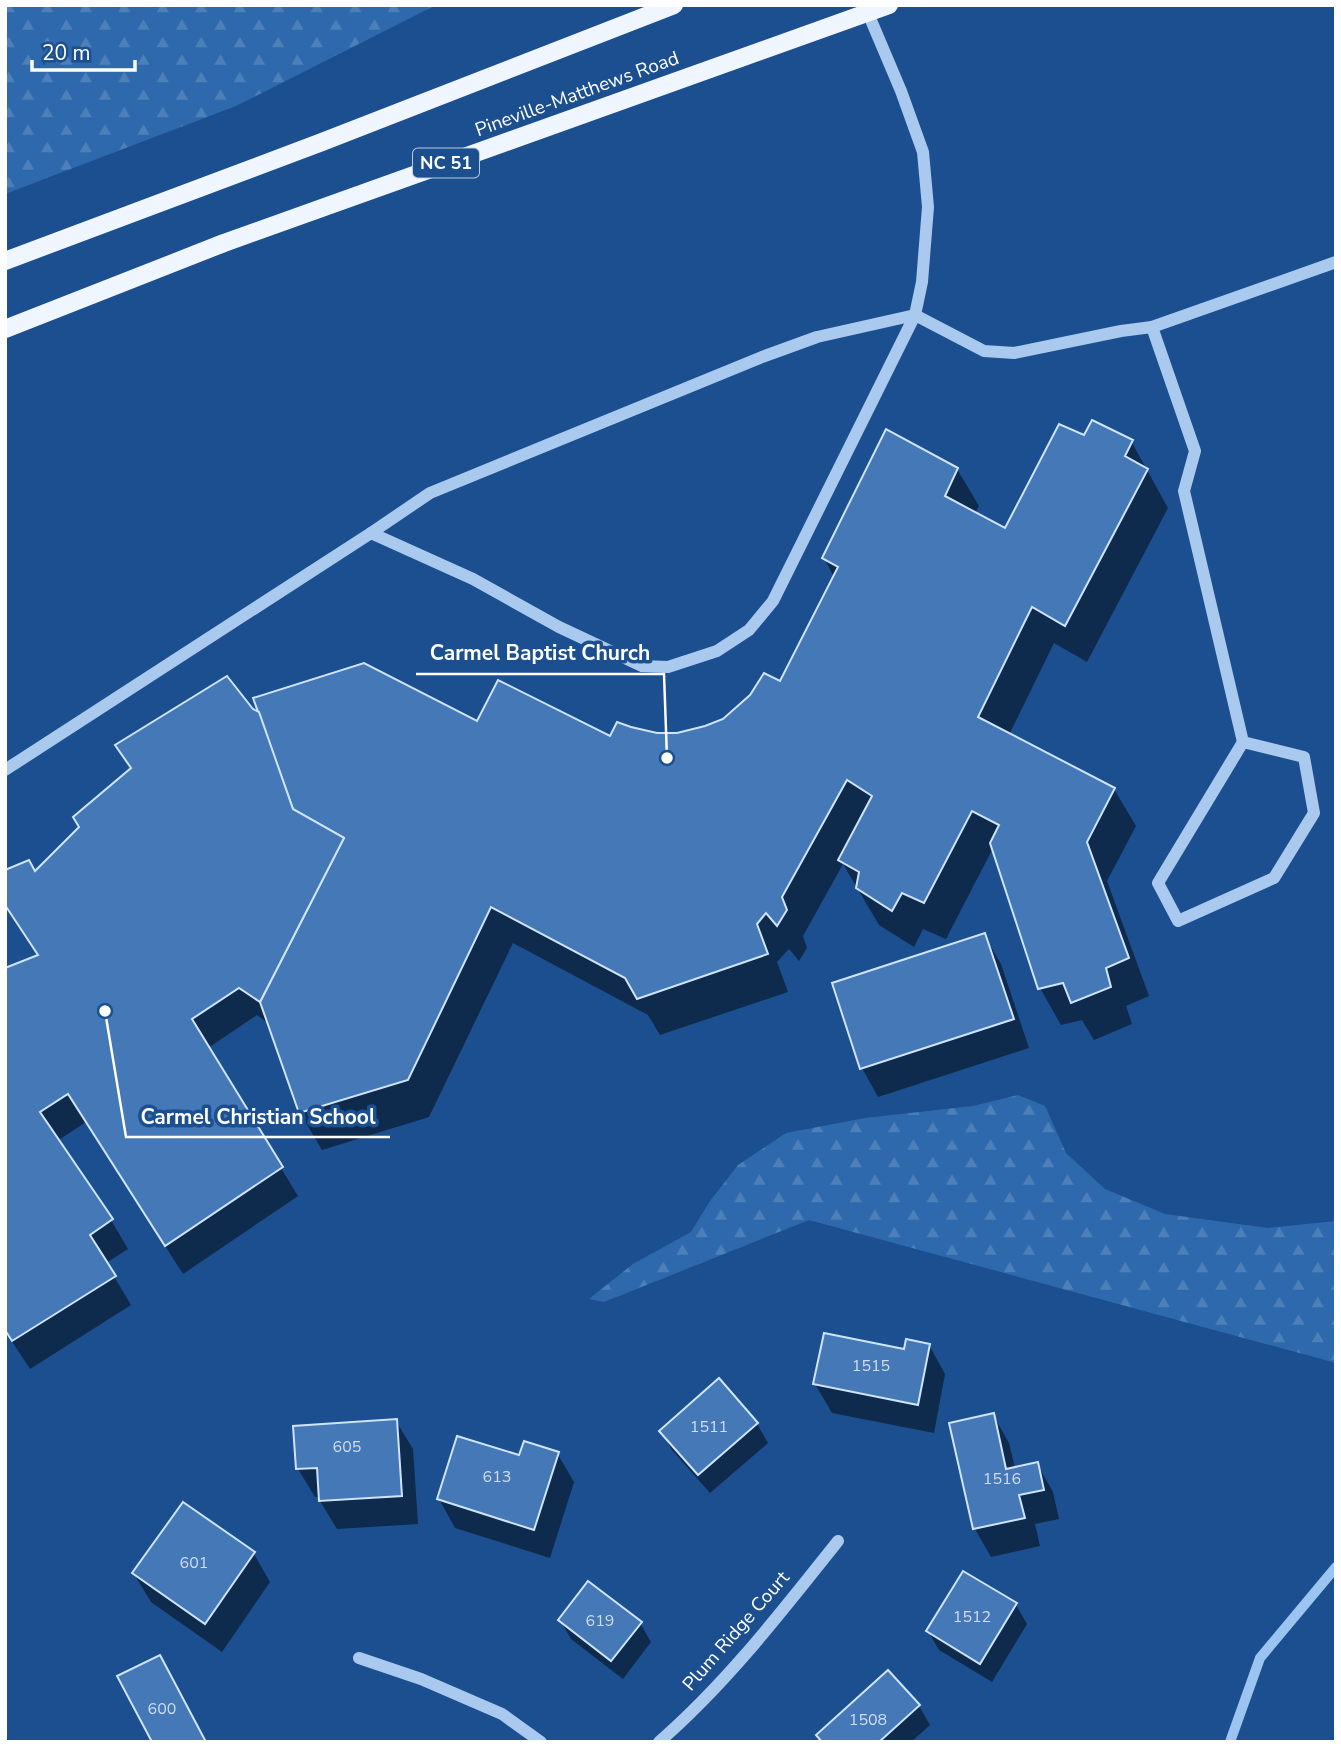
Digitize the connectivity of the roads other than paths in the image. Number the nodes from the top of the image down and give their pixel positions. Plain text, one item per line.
1 (674, 5) edge
2 (889, 5) edge
3 (867, 8) edge
4 (5, 261) edge
5 (1336, 262) edge
6 (915, 315) junction
7 (1152, 327) junction
8 (5, 329) edge
9 (371, 533) junction
10 (1242, 742) junction
11 (5, 770) edge
12 (838, 1541) dead end
13 (359, 1658) dead end
14 (541, 1742) edge
15 (659, 1742) edge

1 - 4 main road
2 - 3 main road, Pineville-Matthews Road / NC 51
3 - 6 street
3 - 8 main road, Pineville-Matthews Road / NC 51
5 - 7 street
6 - 7 street
6 - 9 street
6 - 9 street
7 - 10 street
9 - 11 street
10 - 10 street
12 - 15 street, Plum Ridge Court
13 - 14 street

